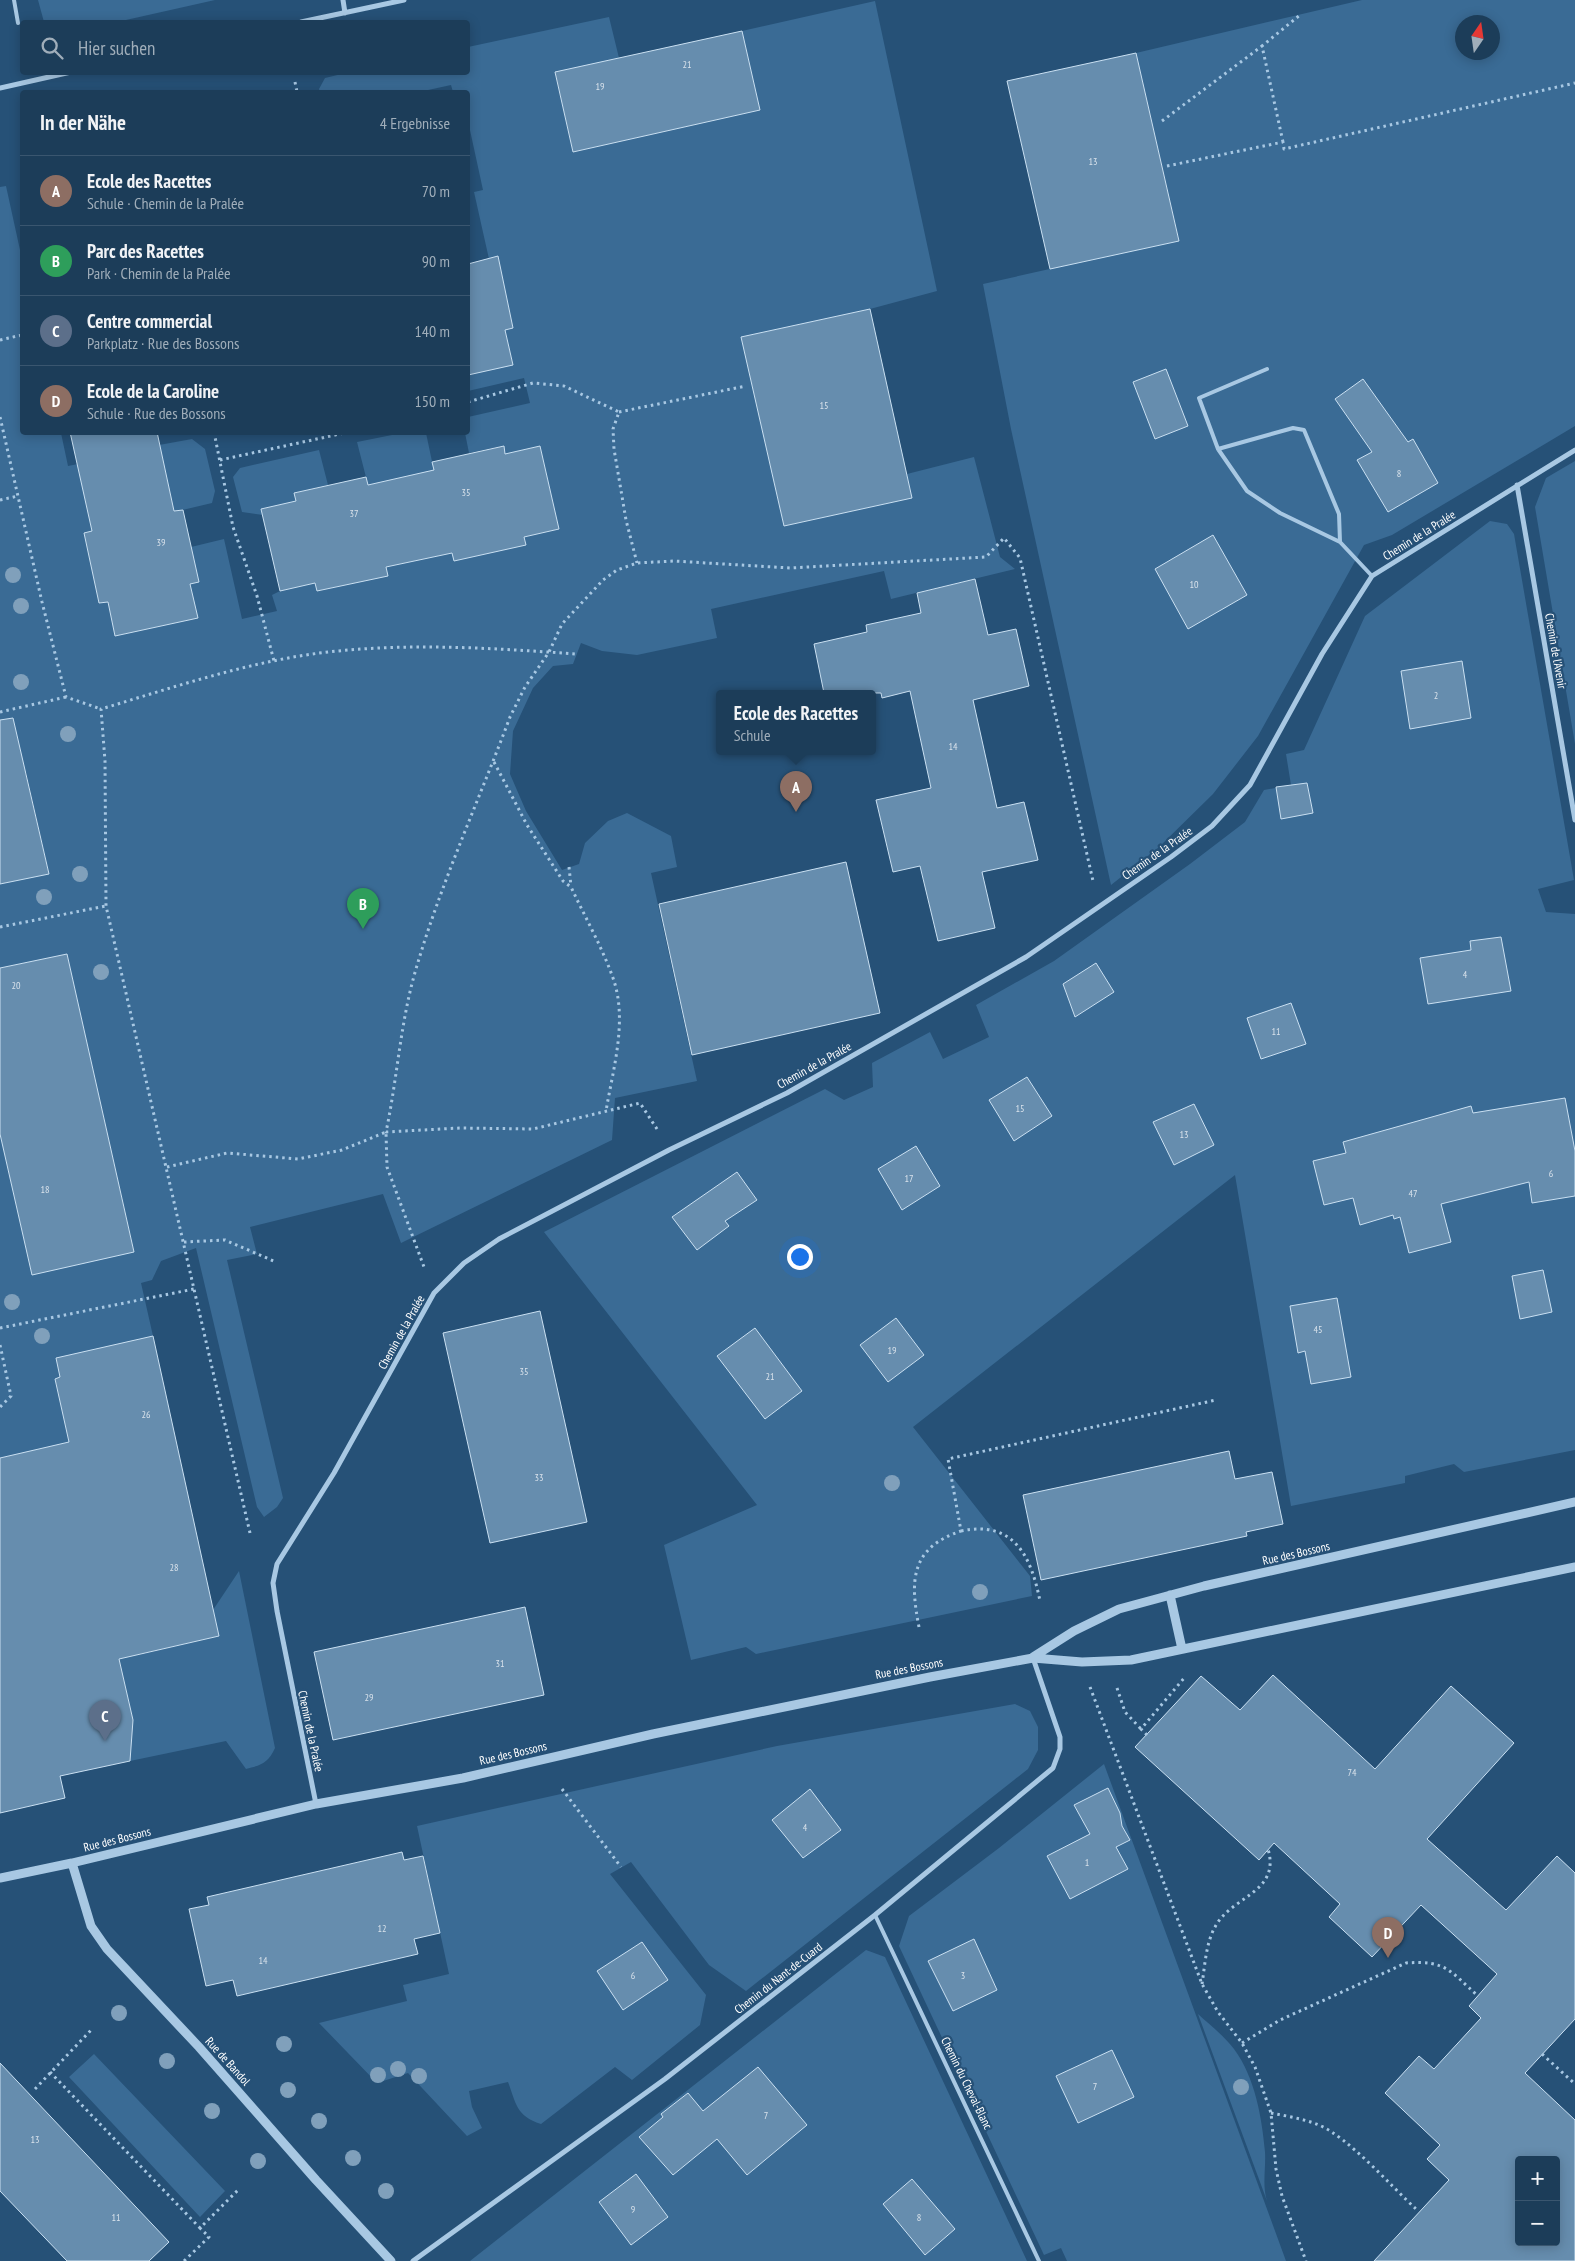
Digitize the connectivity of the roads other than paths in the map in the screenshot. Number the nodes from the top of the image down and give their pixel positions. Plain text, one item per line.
1 (14, 0) edge
2 (343, 0) edge
3 (404, 0) edge
4 (345, 13) junction
5 (310, 20) edge
6 (18, 23) dead end
7 (58, 75) edge
8 (0, 88) edge
9 (1267, 369) dead end
10 (1218, 449) junction
11 (1575, 450) edge
12 (1517, 485) junction
13 (1340, 542) junction
14 (1372, 576) junction
15 (1575, 820) edge
16 (1575, 1502) edge
17 (1575, 1567) edge
18 (1170, 1595) junction
19 (1182, 1649) junction
20 (1033, 1658) junction
21 (316, 1804) junction
22 (72, 1863) junction
23 (0, 1878) edge
24 (875, 1915) junction
25 (391, 2261) edge
26 (413, 2261) edge
27 (1039, 2261) edge

1 - 6 lane
2 - 4 street
3 - 4 street
4 - 5 street
7 - 8 street
9 - 10 lane
10 - 13 lane
10 - 13 lane
11 - 12 street, Chemin de la Pralée
12 - 14 street, Chemin de la Pralée
12 - 15 street, Chemin de l'Avenir
13 - 14 lane
14 - 21 street, Chemin de la Pralée
16 - 18 street, Rue des Bossons
17 - 19 street, Rue des Bossons
18 - 19 street
18 - 20 street, Rue des Bossons
19 - 20 street, Rue des Bossons
20 - 21 street, Rue des Bossons
20 - 24 street, Chemin du Nant-de-Cuard
21 - 22 street, Rue des Bossons
22 - 23 street, Rue des Bossons
22 - 25 street, Rue de Bandol
24 - 26 street, Chemin du Nant-de-Cuard
24 - 27 lane, Chemin du Cheval-Blanc

